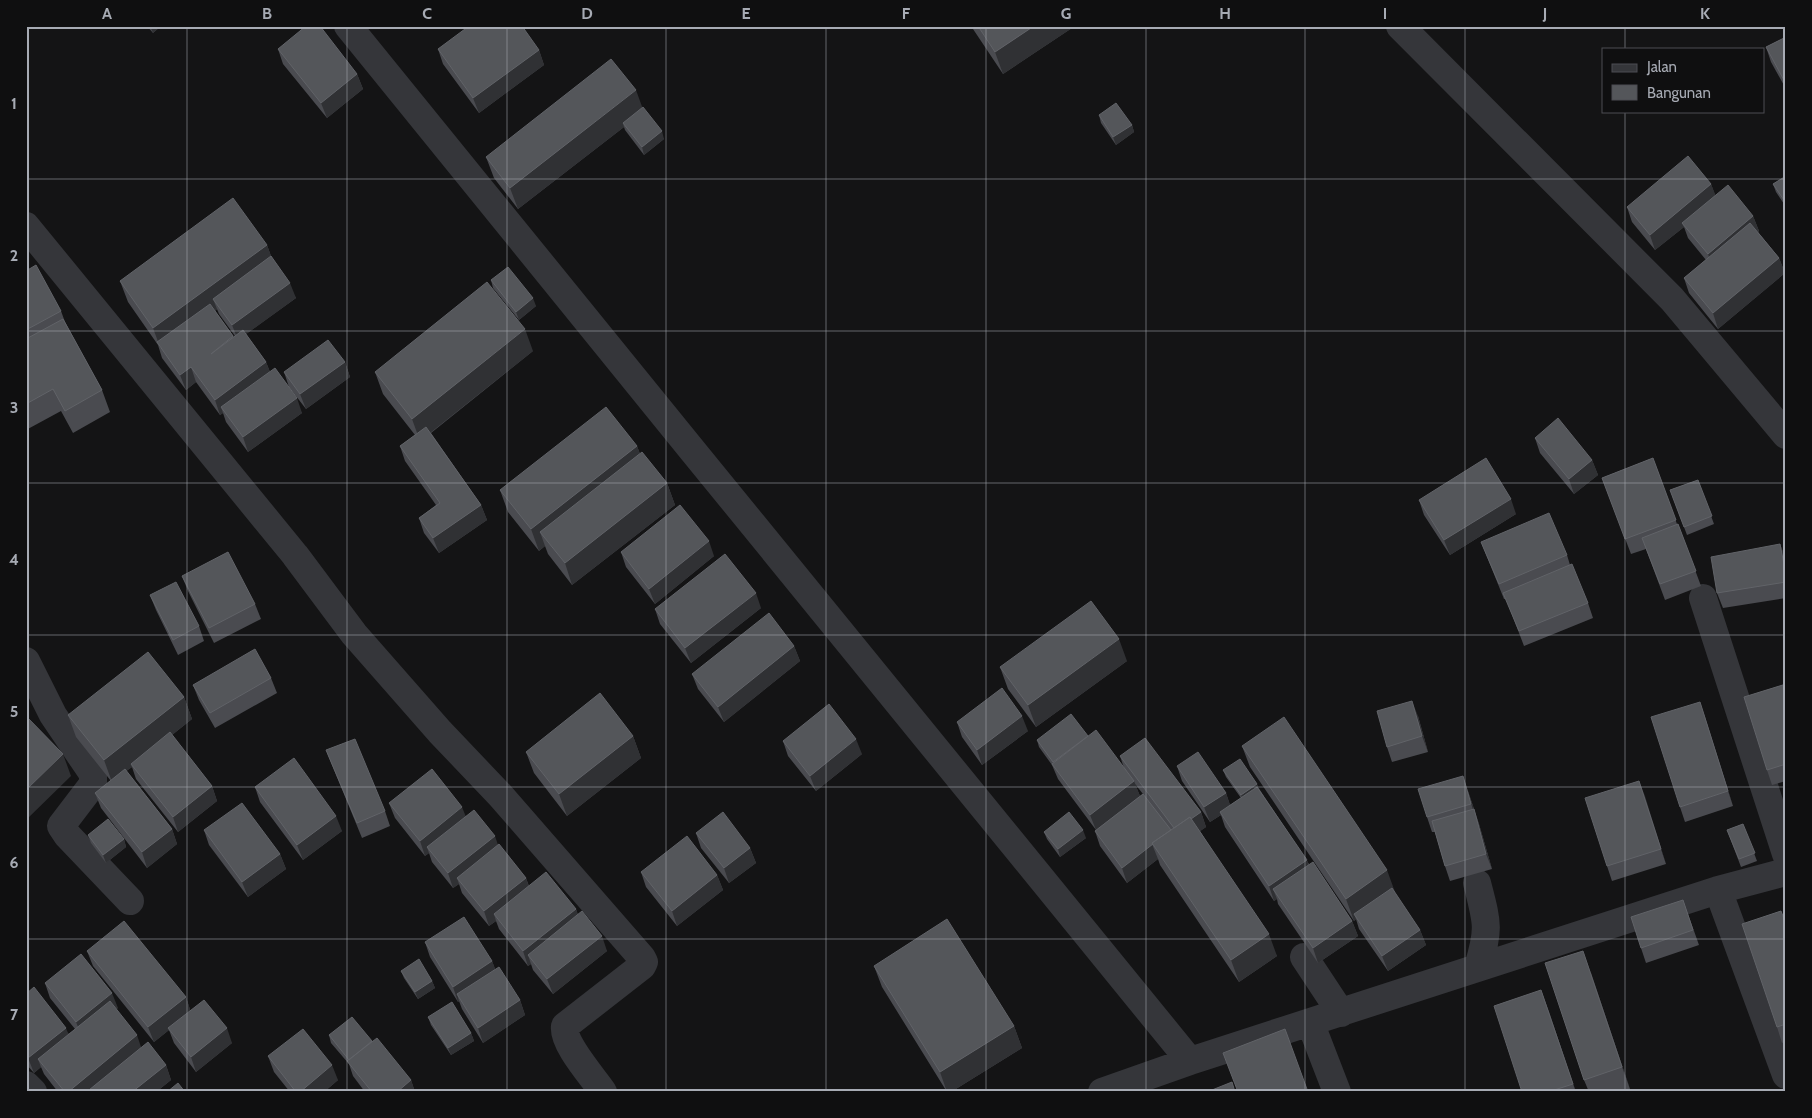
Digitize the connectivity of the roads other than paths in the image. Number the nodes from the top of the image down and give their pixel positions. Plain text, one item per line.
1 (348, 26) edge
2 (1400, 26) edge
3 (26, 226) edge
4 (1786, 435) edge
5 (1703, 598) dead end
6 (26, 661) edge
7 (1786, 854) edge
8 (1786, 872) edge
9 (1477, 883) dead end
10 (1718, 890) junction
11 (130, 901) dead end
12 (1304, 957) dead end
13 (1478, 967) junction
14 (1341, 1013) junction
15 (1310, 1022) junction
16 (1190, 1061) junction
17 (1786, 1075) edge
18 (26, 1085) edge
19 (33, 1092) edge
20 (603, 1092) edge
21 (1102, 1092) edge
22 (1337, 1092) edge

1 - 16 street
2 - 4 street
3 - 20 street
5 - 7 street
6 - 11 street
8 - 10 street
9 - 13 street
10 - 13 street
10 - 17 street
12 - 14 street
13 - 14 street
14 - 15 street
15 - 16 street
15 - 22 street
16 - 21 street
18 - 19 street

